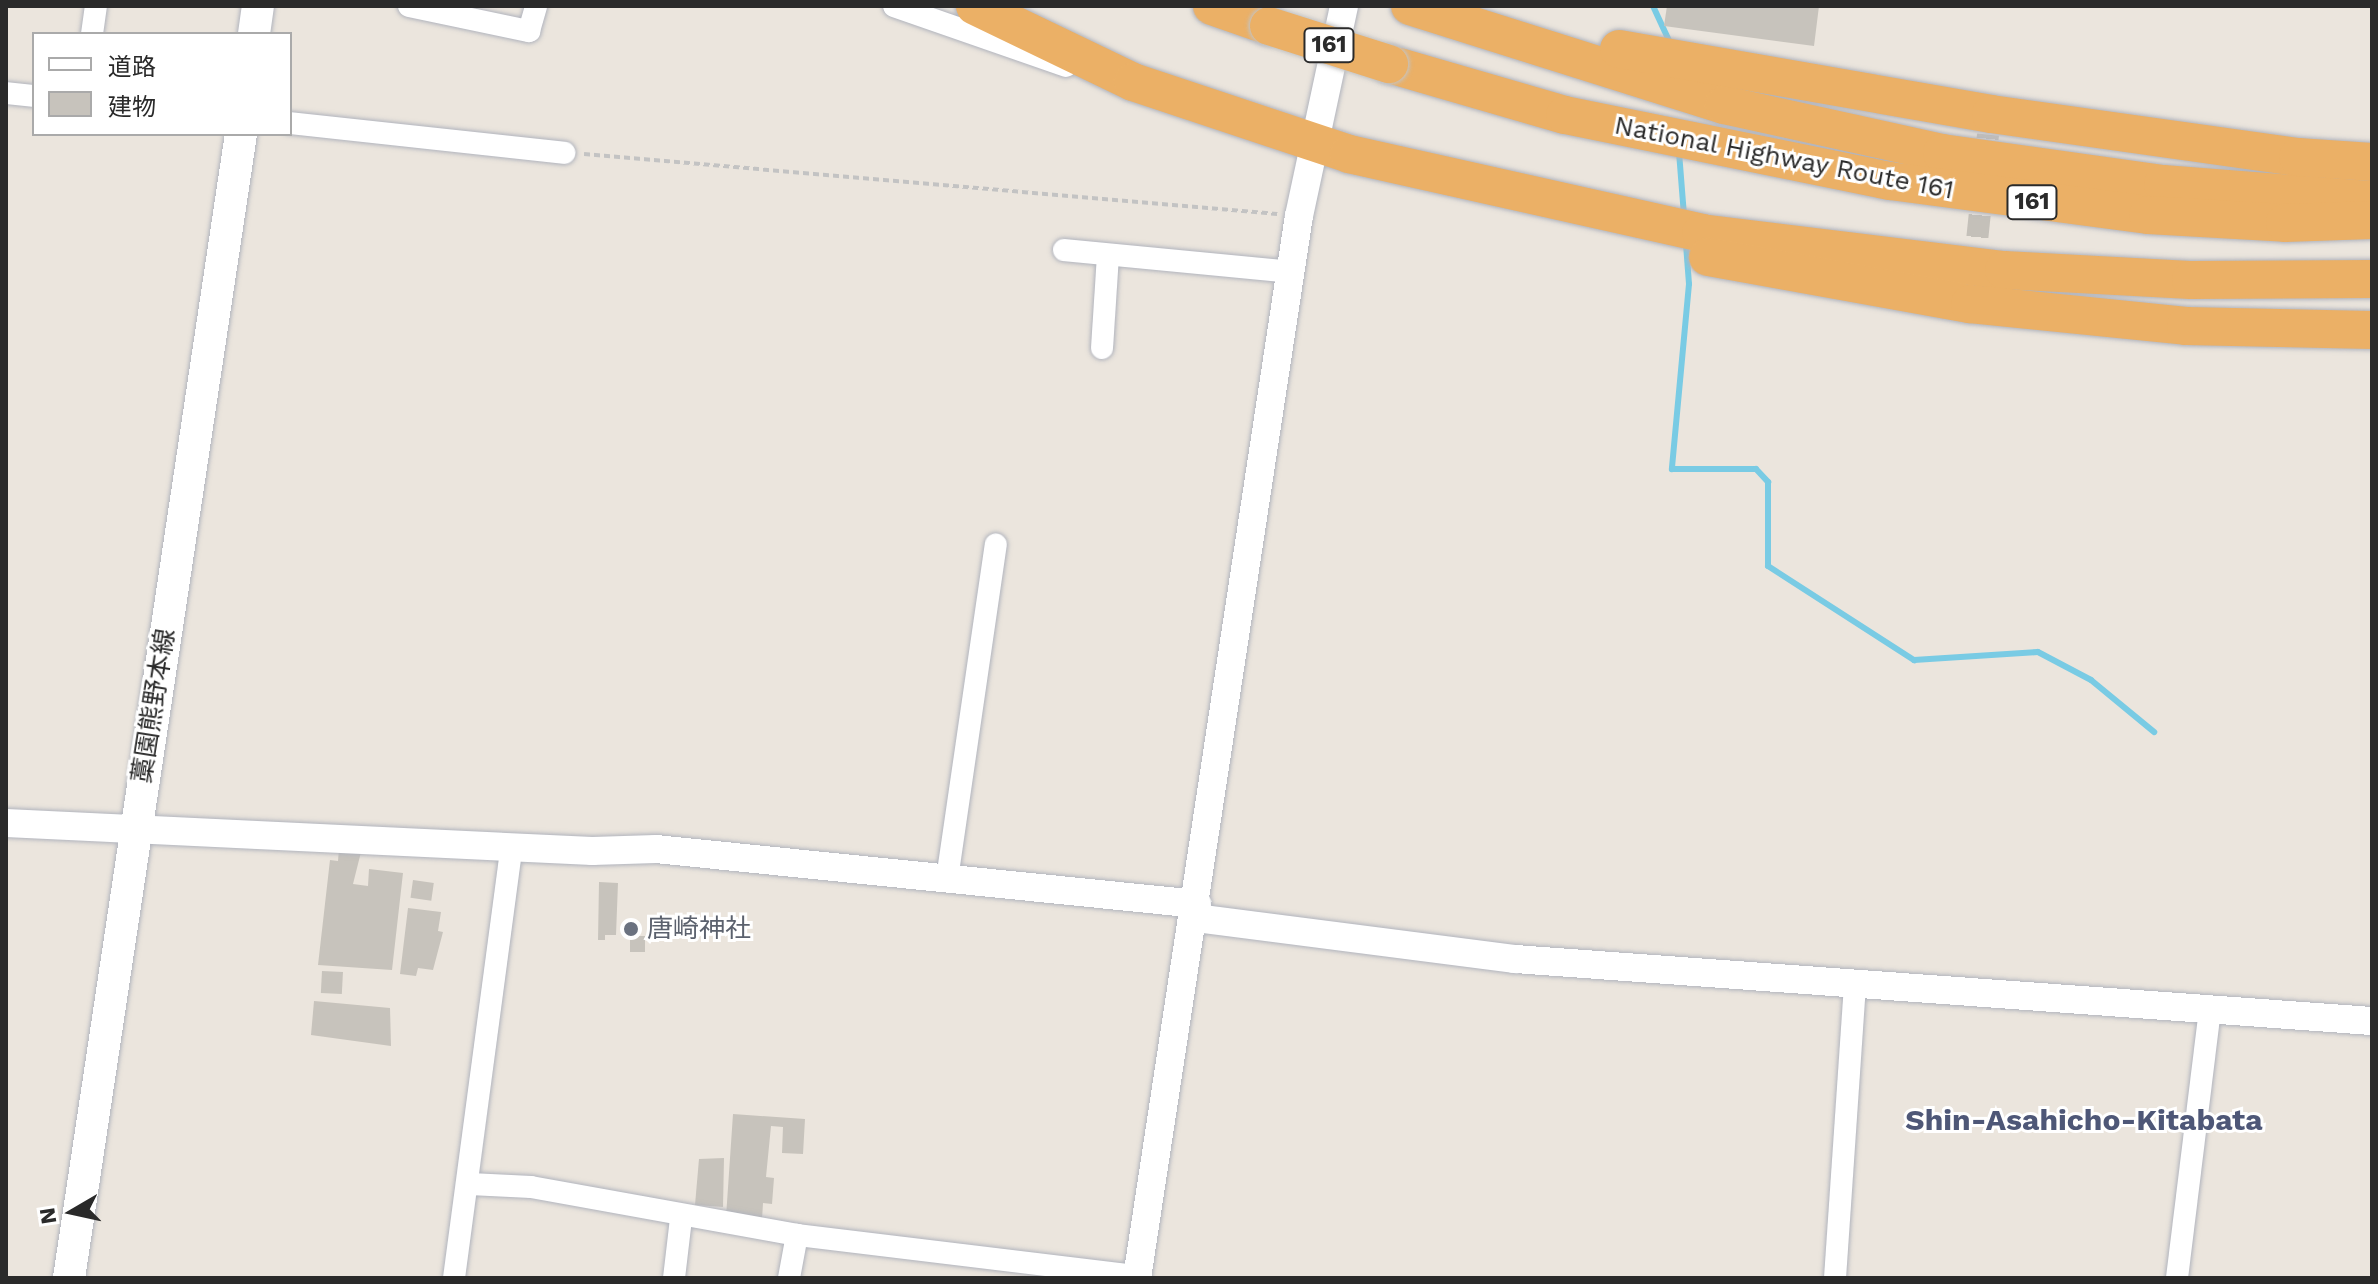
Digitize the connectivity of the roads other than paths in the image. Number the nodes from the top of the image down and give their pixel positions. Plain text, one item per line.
1 (96, 6) edge
2 (258, 6) edge
3 (409, 6) edge
4 (536, 6) edge
5 (894, 6) edge
6 (975, 6) edge
7 (1212, 6) edge
8 (1344, 6) edge
9 (1410, 6) edge
10 (92, 32) edge
11 (254, 32) edge
12 (1673, 74) junction
13 (1133, 82) junction
14 (6, 93) edge
15 (32, 96) edge
16 (292, 123) edge
17 (241, 136) edge
18 (1319, 141) junction
19 (564, 153) road end
20 (2372, 162) edge
21 (2372, 200) edge
22 (2372, 220) edge
23 (1688, 241) junction
24 (1064, 250) dead end
25 (1108, 255) junction
26 (1292, 272) junction
27 (2372, 279) edge
28 (2372, 330) edge
29 (1102, 348) dead end
30 (996, 545) dead end
31 (6, 823) edge
32 (135, 828) junction
33 (512, 846) junction
34 (947, 879) junction
35 (1196, 911) junction
36 (1855, 985) junction
37 (2210, 1008) junction
38 (2372, 1021) edge
39 (470, 1184) junction
40 (681, 1218) junction
41 (797, 1235) junction
42 (1137, 1277) edge
43 (69, 1278) edge
44 (454, 1278) edge
45 (674, 1278) edge
46 (789, 1278) edge
47 (1835, 1278) edge
48 (2177, 1278) edge

1 - 10 street
2 - 11 main road
3 - 4 street
5 - 13 street
6 - 13 highway
7 - 22 highway, National Highway Route 161 / 161, bridge
8 - 18 street
9 - 12 highway
12 - 20 highway
12 - 21 highway
13 - 18 highway
14 - 15 street
16 - 19 street
17 - 32 main road, 藁園熊野本線
18 - 23 highway
18 - 26 street
23 - 27 highway
23 - 28 highway
24 - 25 street
25 - 26 street
25 - 29 street
26 - 35 street
30 - 34 street
31 - 32 street
32 - 33 street
32 - 43 main road, 藁園熊野本線
33 - 34 street
33 - 39 street
34 - 35 street
35 - 36 street
35 - 42 street
36 - 37 street
36 - 47 street
37 - 38 street
37 - 48 street
39 - 40 street
39 - 44 street
40 - 41 street
40 - 45 street
41 - 42 street
41 - 46 street

